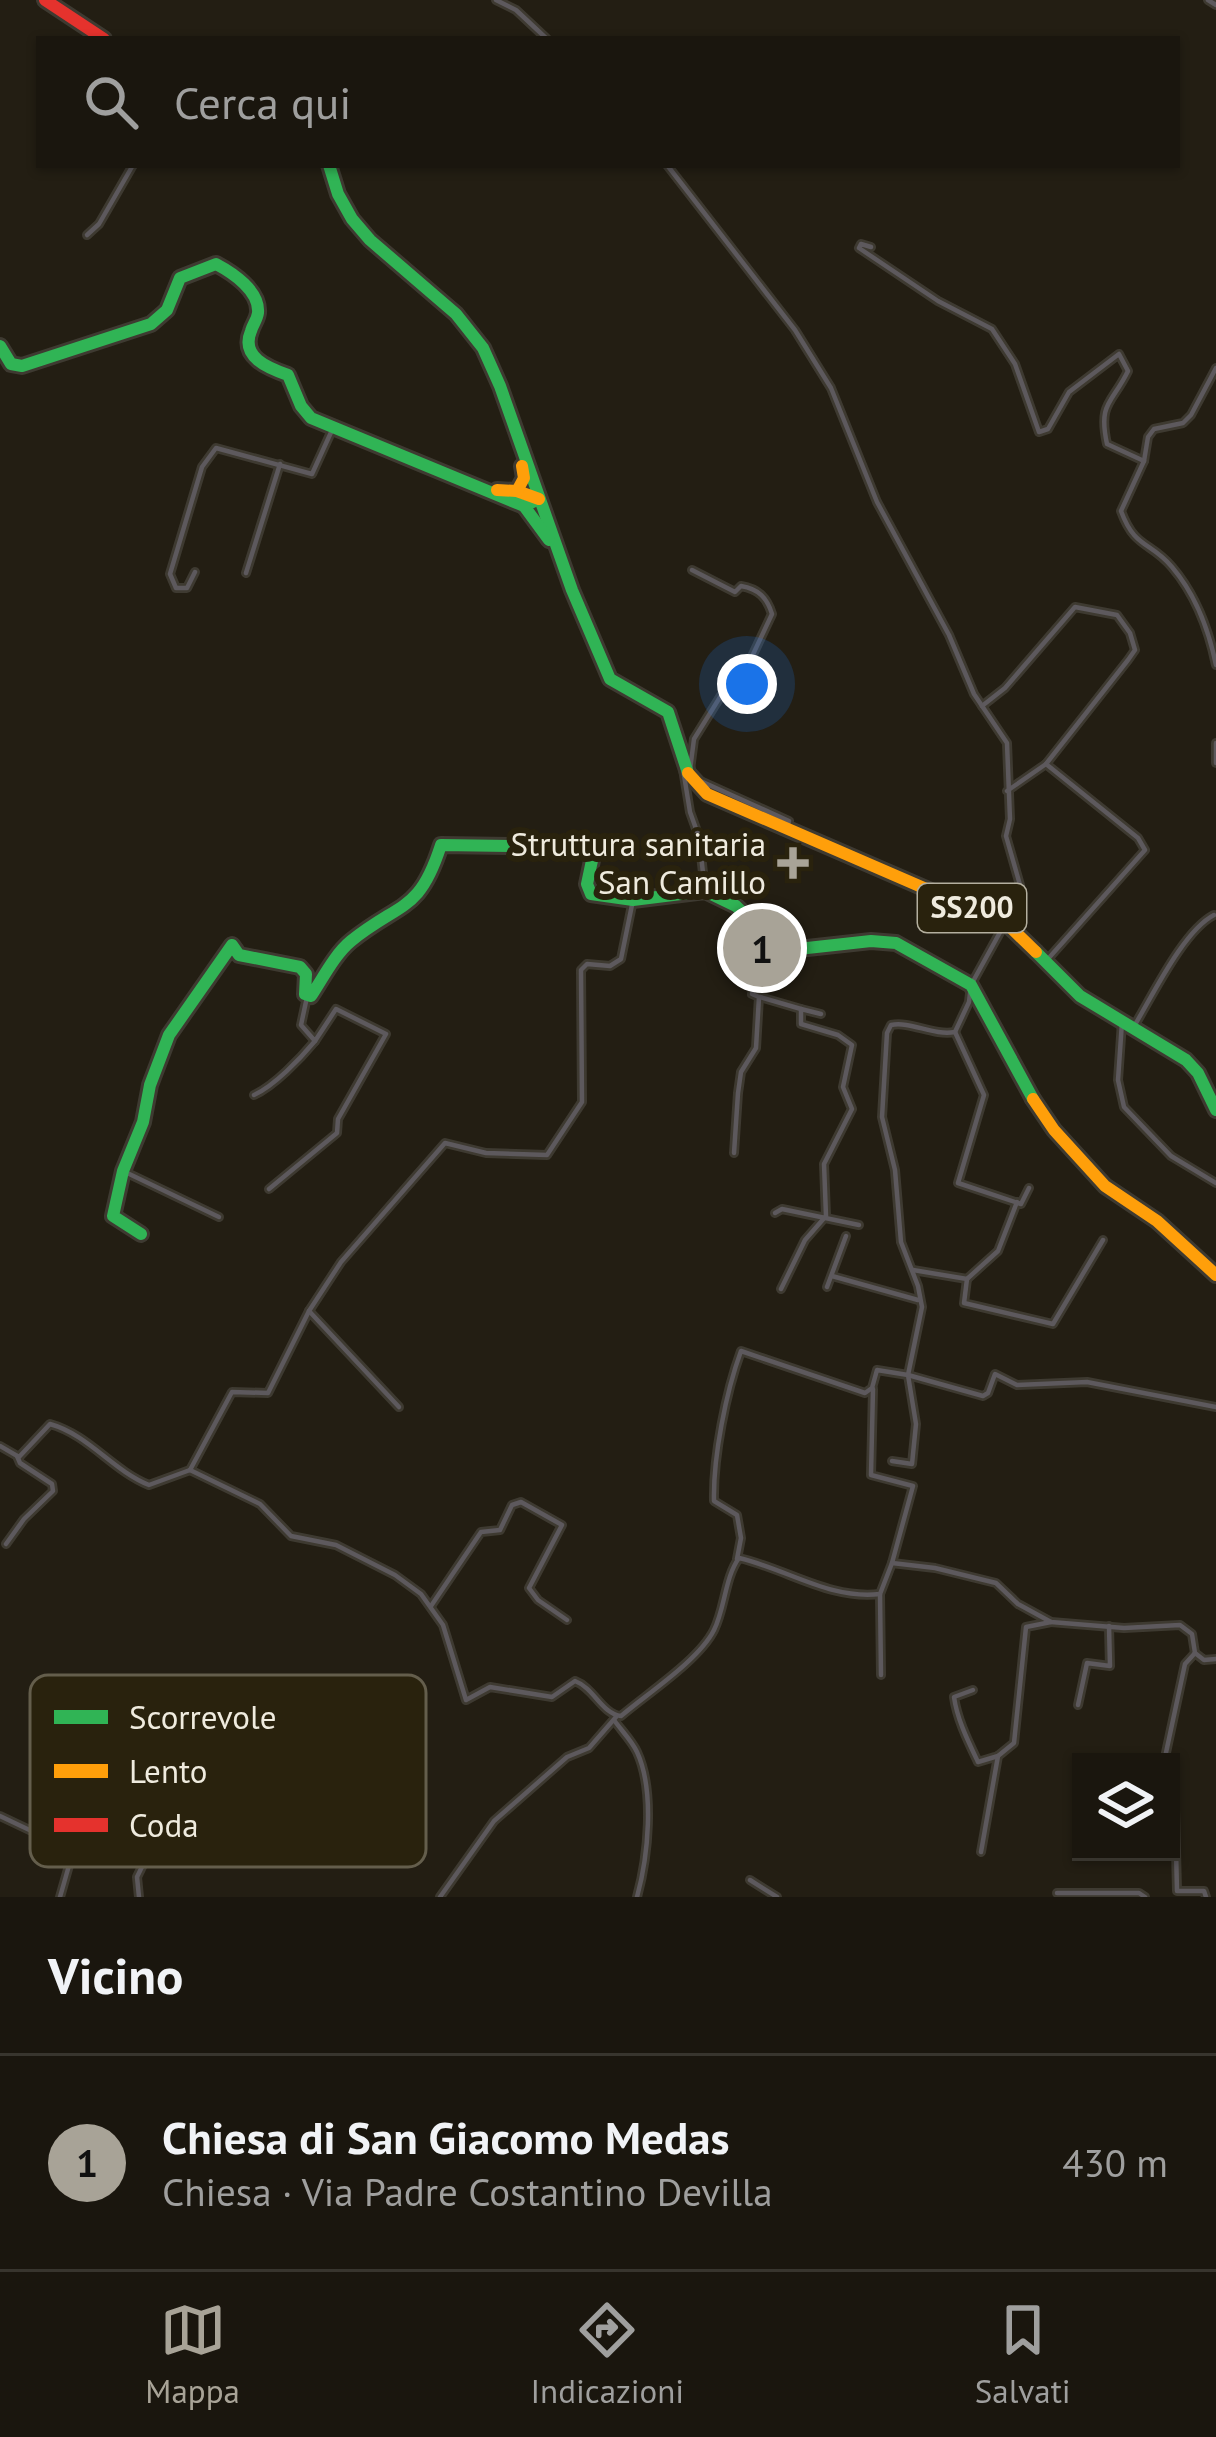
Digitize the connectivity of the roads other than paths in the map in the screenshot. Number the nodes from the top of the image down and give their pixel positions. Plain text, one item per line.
1 (45, 0) edge
2 (496, 0) edge
3 (1208, 0) edge
4 (1216, 5) edge
5 (99, 36) edge
6 (544, 36) edge
7 (131, 168) edge
8 (329, 168) edge
9 (669, 168) edge
10 (86, 235) dead end
11 (871, 247) dead end
12 (0, 346) edge
13 (1216, 368) edge
14 (333, 428) junction
15 (516, 438) junction
16 (1144, 461) junction
17 (280, 464) junction
18 (490, 490) junction
19 (518, 491) junction
20 (539, 499) junction
21 (524, 506) junction
22 (563, 566) junction
23 (692, 571) dead end
24 (195, 572) dead end
25 (246, 573) dead end
26 (1216, 665) edge
27 (982, 706) junction
28 (1216, 742) edge
29 (1216, 763) edge
30 (1046, 764) junction
31 (683, 769) junction
32 (1007, 791) junction
33 (787, 828) junction
34 (705, 891) junction
35 (633, 901) junction
36 (1214, 915) edge
37 (1009, 920) junction
38 (775, 944) junction
39 (1046, 960) junction
40 (971, 985) junction
41 (307, 997) junction
42 (759, 997) junction
43 (801, 1009) junction
44 (821, 1014) dead end
45 (1128, 1025) junction
46 (955, 1032) junction
47 (315, 1041) junction
48 (254, 1095) dead end
49 (1216, 1110) edge
50 (734, 1153) dead end
51 (123, 1172) junction
52 (1216, 1183) edge
53 (1029, 1188) dead end
54 (269, 1189) dead end
55 (1017, 1202) junction
56 (775, 1213) dead end
57 (219, 1217) dead end
58 (824, 1219) junction
59 (859, 1225) dead end
60 (141, 1234) dead end
61 (846, 1236) dead end
62 (1103, 1240) dead end
63 (913, 1270) junction
64 (1216, 1275) edge
65 (832, 1276) junction
66 (968, 1279) junction
67 (826, 1287) dead end
68 (781, 1289) dead end
69 (920, 1300) junction
70 (309, 1311) junction
71 (908, 1375) junction
72 (872, 1388) junction
73 (399, 1407) dead end
74 (1216, 1407) edge
75 (0, 1446) edge
76 (16, 1456) junction
77 (892, 1461) dead end
78 (190, 1470) junction
79 (6, 1544) dead end
80 (737, 1559) junction
81 (892, 1563) junction
82 (880, 1594) junction
83 (431, 1606) junction
84 (567, 1620) dead end
85 (1052, 1622) junction
86 (1109, 1626) junction
87 (1195, 1654) junction
88 (1216, 1659) edge
89 (881, 1675) dead end
90 (973, 1690) dead end
91 (1078, 1706) dead end
92 (615, 1719) junction
93 (1166, 1753) edge
94 (998, 1756) junction
95 (0, 1816) edge
96 (30, 1830) edge
97 (981, 1852) dead end
98 (1176, 1861) edge
99 (69, 1867) edge
100 (142, 1867) edge
101 (749, 1880) dead end
102 (1058, 1893) dead end
103 (60, 1897) edge
104 (139, 1897) edge
105 (440, 1897) edge
106 (637, 1897) edge
107 (777, 1897) edge
108 (1145, 1897) edge
109 (1206, 1897) edge

1 - 5 street
2 - 6 street
3 - 4 street
7 - 10 street
8 - 15 street
9 - 27 street
11 - 16 street
12 - 14 street
13 - 16 street
14 - 17 street
14 - 18 street
15 - 19 street
15 - 20 street
16 - 26 street
17 - 24 street
17 - 25 street
18 - 19 street
18 - 21 street
19 - 20 street
20 - 21 street
20 - 22 street
21 - 22 street
22 - 31 street
23 - 33 street
27 - 30 street
27 - 32 street
28 - 29 street
30 - 32 street
30 - 39 street
31 - 33 street, SS200
31 - 34 street
32 - 37 street
33 - 37 street, SS200
34 - 35 street
34 - 38 street
35 - 41 street
35 - 70 street
36 - 45 street
37 - 39 street, SS200
37 - 40 street
38 - 40 street
38 - 42 street
39 - 45 street, SS200
40 - 46 street
40 - 64 street
41 - 47 street
41 - 51 street
42 - 43 street
42 - 50 street
43 - 44 street
43 - 58 street
45 - 49 street, SS200
45 - 52 street
46 - 55 street
46 - 63 street
47 - 48 street
47 - 54 street
51 - 57 street
51 - 60 street
53 - 55 street
55 - 66 street
56 - 58 street
58 - 59 street
58 - 68 street
61 - 65 street
62 - 66 street
63 - 66 street
63 - 69 street
65 - 67 street
65 - 69 street
69 - 71 street
70 - 73 street
70 - 78 street
71 - 72 street
71 - 74 street
71 - 77 street
72 - 80 street
72 - 81 street
75 - 76 street
76 - 78 street
76 - 79 street
78 - 83 street
80 - 82 street
80 - 92 street
81 - 82 street
81 - 85 street
82 - 89 street
83 - 84 street
83 - 92 street
85 - 86 street
85 - 94 street
86 - 87 street
86 - 91 street
87 - 88 street
87 - 93 street
90 - 94 street
92 - 105 street
92 - 106 street
94 - 97 street
95 - 96 street
98 - 109 street
99 - 103 street
100 - 104 street
101 - 107 street
102 - 108 street

